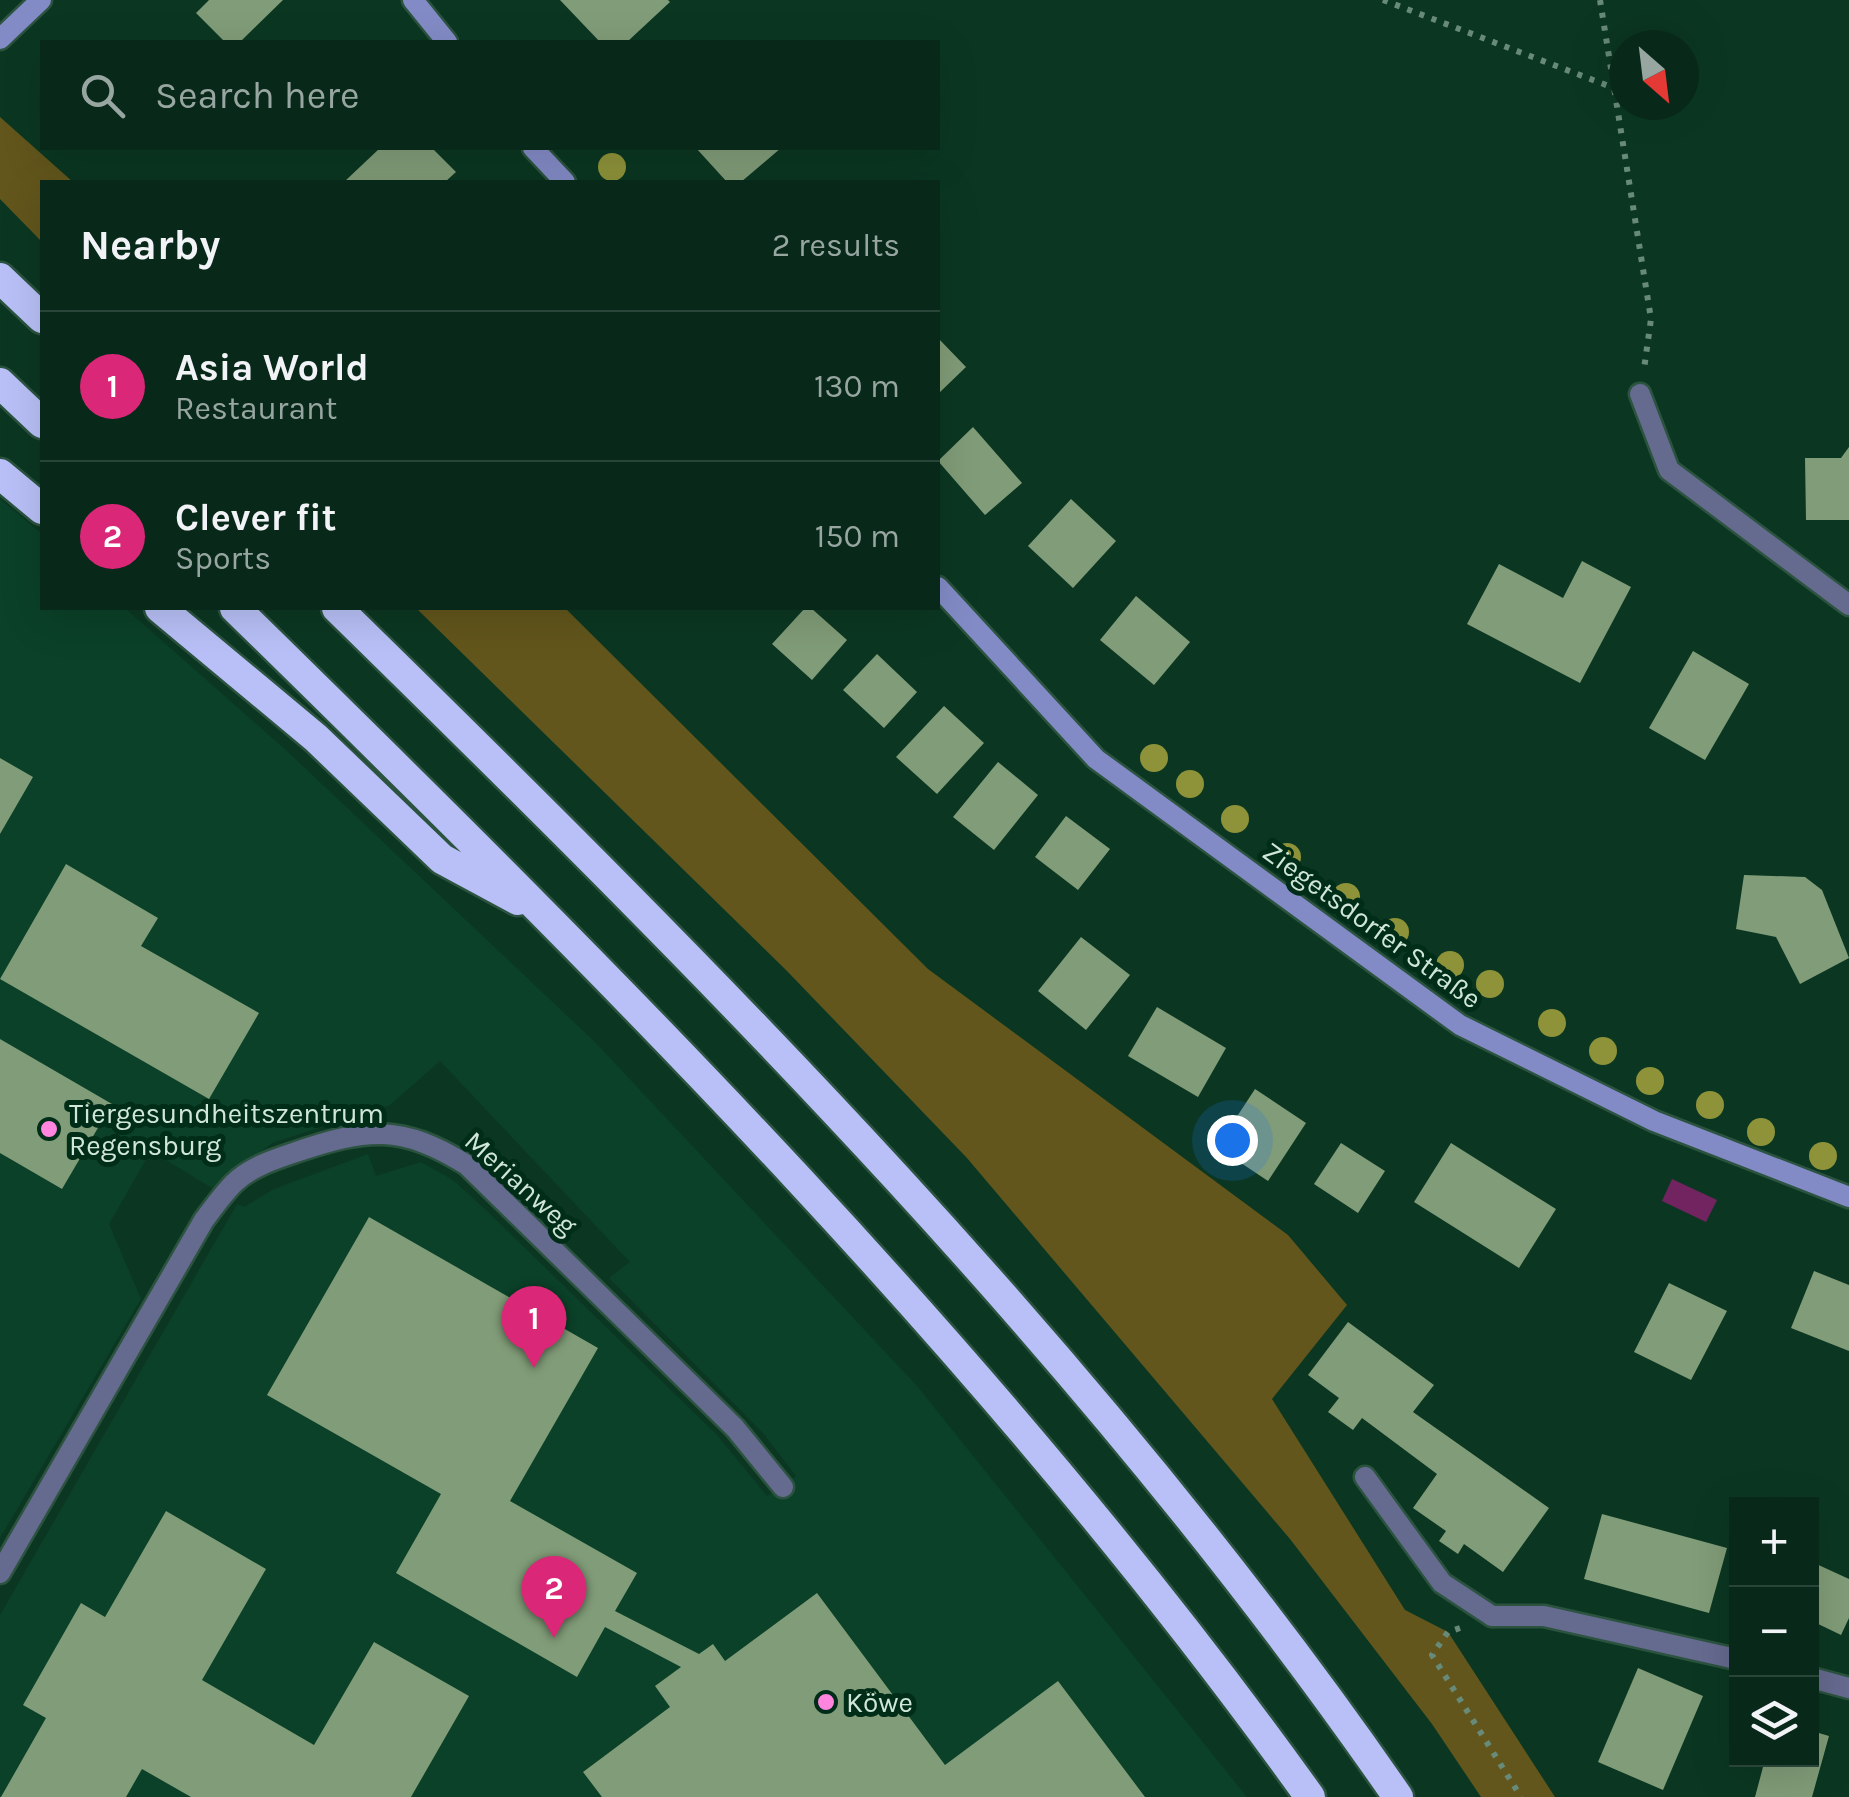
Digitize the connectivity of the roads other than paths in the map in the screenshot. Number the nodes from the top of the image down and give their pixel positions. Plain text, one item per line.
1 (41, 0) edge
2 (412, 0) edge
3 (0, 39) edge
4 (445, 40) edge
5 (535, 150) edge
6 (563, 180) edge
7 (0, 262) edge
8 (10, 287) edge
9 (40, 316) edge
10 (0, 383) edge
11 (1640, 394) road end
12 (40, 421) edge
13 (0, 474) edge
14 (40, 507) edge
15 (940, 589) edge
16 (1849, 605) edge
17 (162, 610) edge
18 (237, 610) edge
19 (339, 610) edge
20 (552, 918) junction
21 (1849, 1197) edge
22 (1364, 1478) dead end
23 (782, 1487) dead end
24 (0, 1573) edge
25 (1729, 1656) edge
26 (1819, 1680) edge
27 (1849, 1688) edge
28 (1310, 1797) edge
29 (1398, 1797) edge

1 - 3 street
2 - 4 street
5 - 6 street
7 - 8 highway
8 - 9 highway
10 - 12 highway
11 - 16 street
13 - 14 highway
15 - 21 street, Ziegetsdorfer Straße
17 - 20 highway
18 - 20 highway
19 - 29 highway
20 - 28 highway
22 - 25 street
23 - 24 street, Merianweg
26 - 27 street

